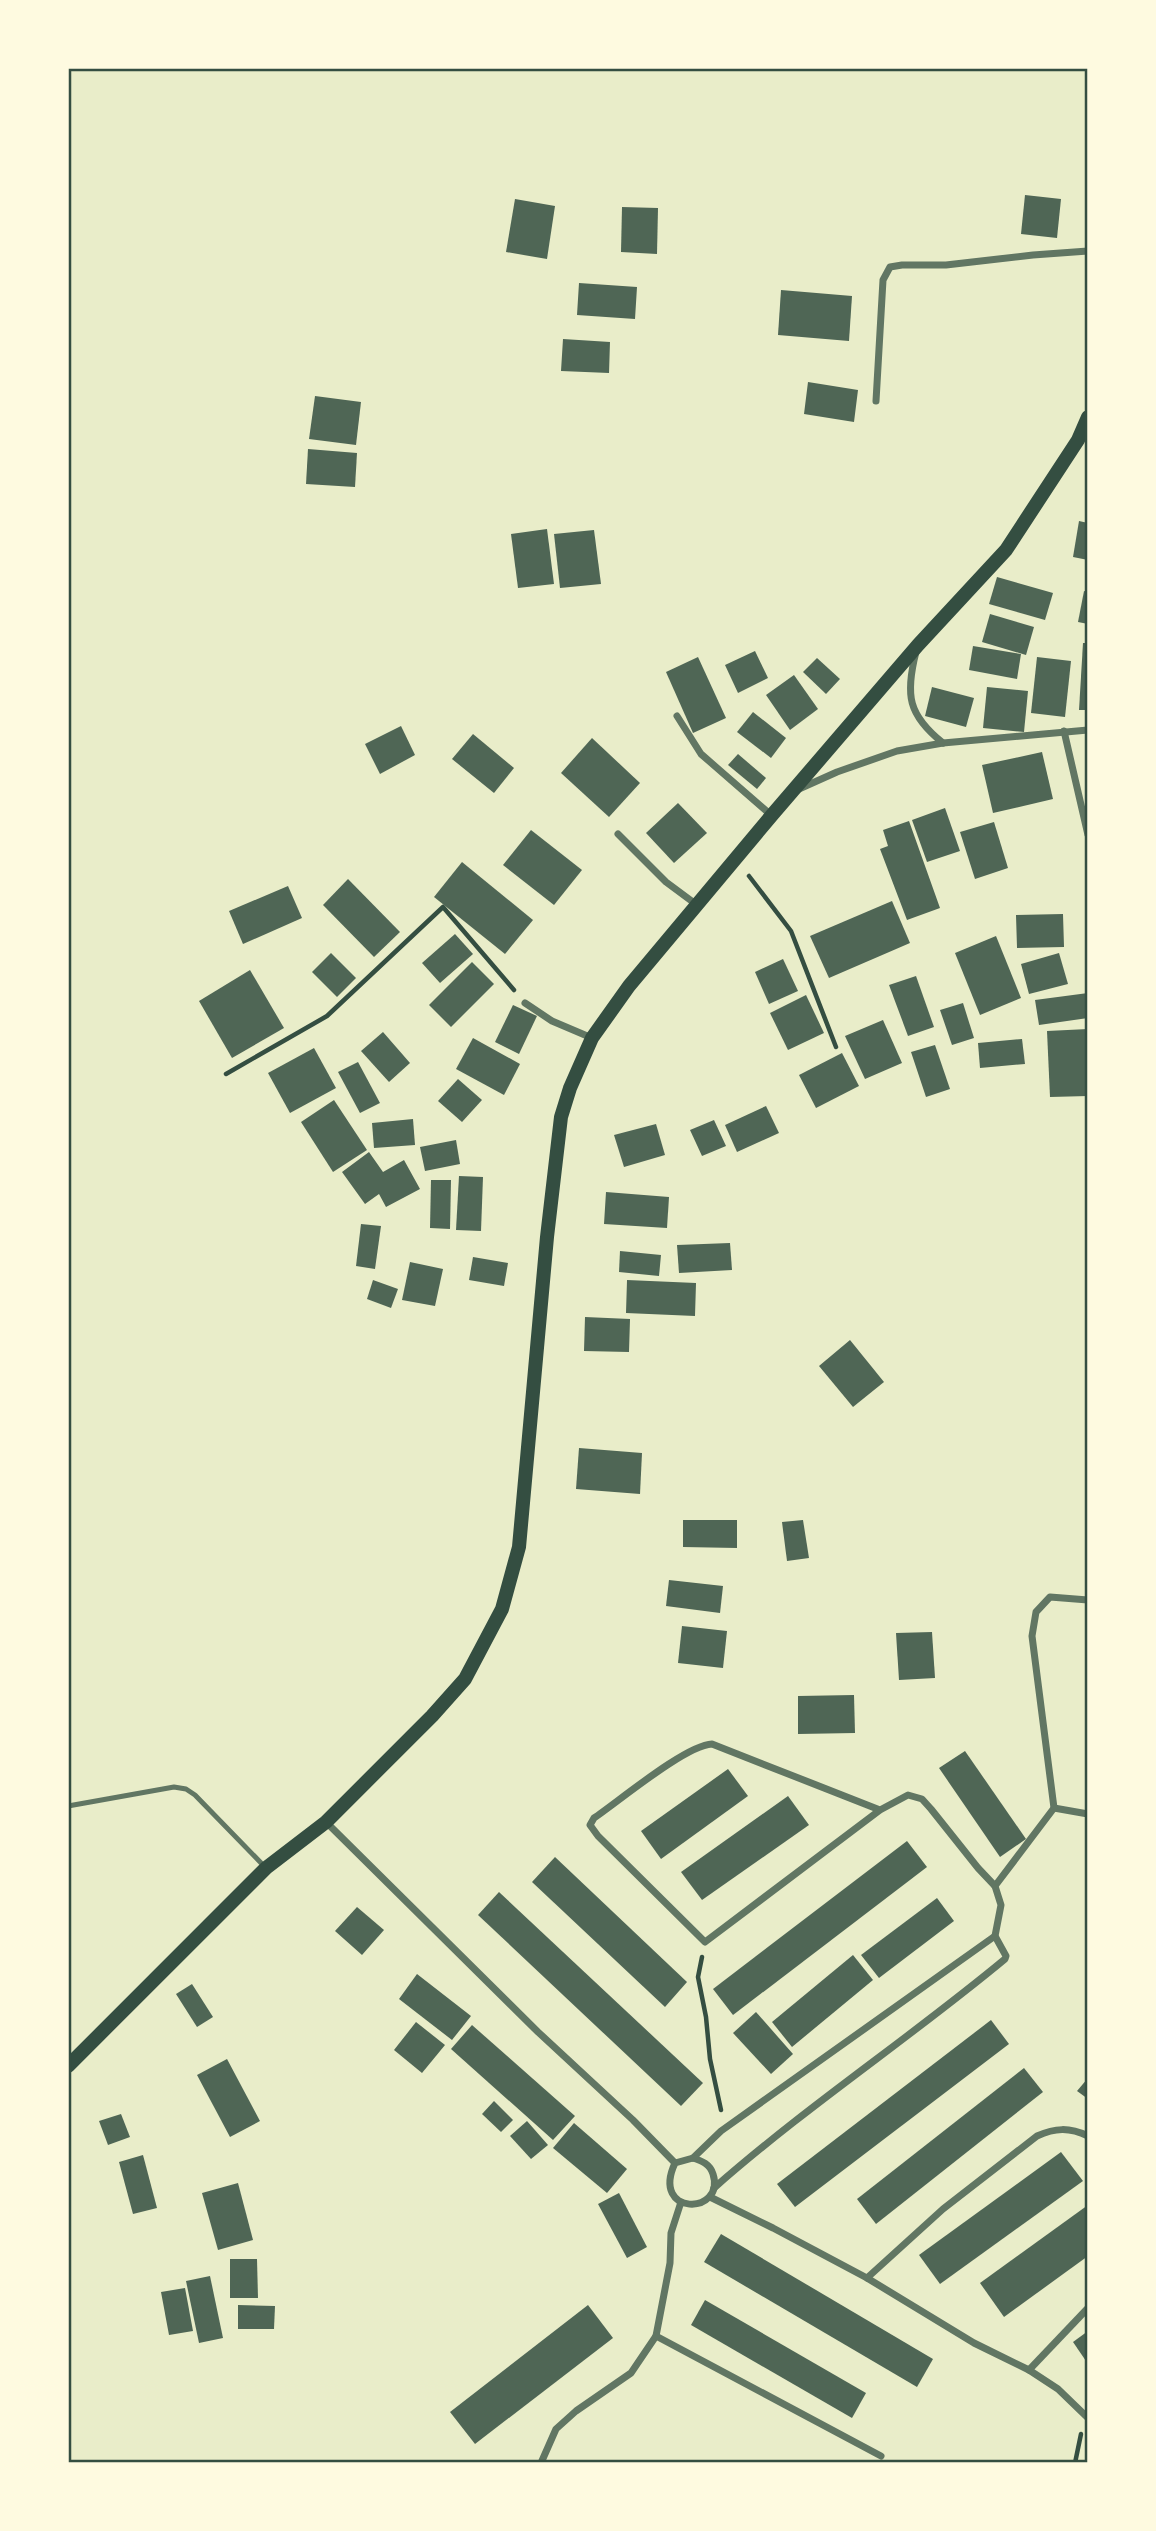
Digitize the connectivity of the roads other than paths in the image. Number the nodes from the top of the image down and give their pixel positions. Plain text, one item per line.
1 (1088, 251) edge
2 (876, 401) dead end
3 (1088, 417) edge
4 (918, 645) junction
5 (677, 716) dead end
6 (1088, 730) edge
7 (1064, 731) junction
8 (943, 743) junction
9 (792, 793) junction
10 (769, 813) junction
11 (618, 834) dead end
12 (1088, 835) edge
13 (694, 902) junction
14 (525, 1003) road end
15 (587, 1036) junction
16 (1088, 1600) edge
17 (68, 1806) edge
18 (1054, 1808) junction
19 (880, 1811) junction
20 (1088, 1814) edge
21 (326, 1822) junction
22 (267, 1868) junction
23 (995, 1886) junction
24 (995, 1936) junction
25 (68, 2066) edge
26 (1088, 2136) edge
27 (693, 2158) junction
28 (675, 2163) junction
29 (714, 2188) junction
30 (710, 2197) junction
31 (681, 2202) junction
32 (867, 2278) junction
33 (1088, 2308) edge
34 (656, 2336) junction
35 (1030, 2370) junction
36 (1087, 2417) edge
37 (881, 2455) dead end
38 (541, 2463) edge

1 - 2 street
3 - 4 main road
4 - 8 street
4 - 9 main road
5 - 10 street
6 - 7 street
7 - 8 street
7 - 12 street
8 - 9 street
9 - 10 main road
10 - 13 main road
11 - 13 street
13 - 15 main road
14 - 15 street
15 - 21 main road
16 - 18 street
17 - 22 lane
18 - 20 street
18 - 23 street
19 - 19 street
19 - 23 street
21 - 22 main road
21 - 28 street
22 - 25 main road
23 - 24 street
24 - 27 street
24 - 29 street
26 - 32 street
27 - 28 street
27 - 29 street
28 - 31 street
29 - 30 street
30 - 31 street
30 - 32 street
31 - 34 street
32 - 35 street
33 - 35 street
34 - 37 street
34 - 38 street
35 - 36 street

